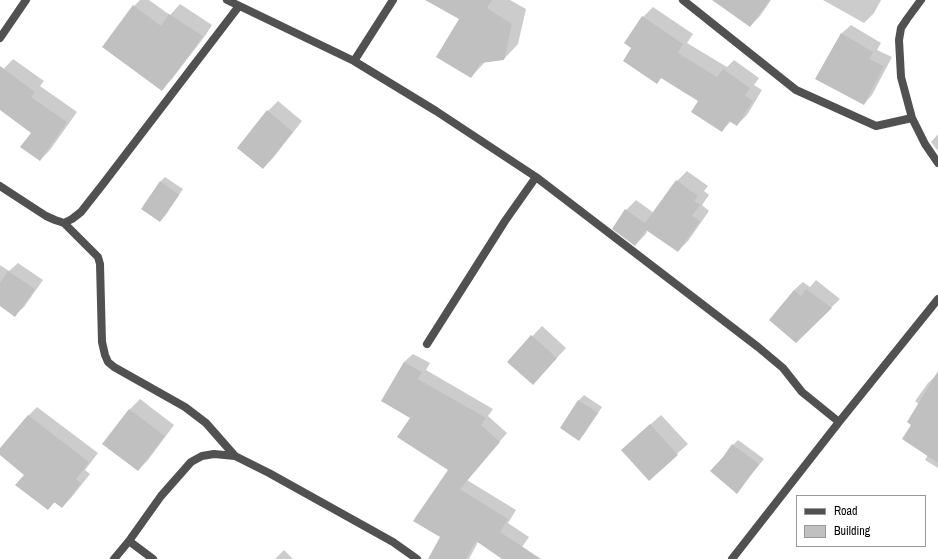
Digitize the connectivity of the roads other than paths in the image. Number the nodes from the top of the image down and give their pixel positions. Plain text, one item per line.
1 (26, 0) edge
2 (227, 0) edge
3 (393, 0) edge
4 (683, 0) edge
5 (921, 0) edge
6 (239, 6) junction
7 (0, 38) edge
8 (354, 61) junction
9 (912, 118) junction
10 (938, 163) edge
11 (536, 177) junction
12 (0, 186) edge
13 (64, 223) junction
14 (938, 299) edge
15 (427, 344) dead end
16 (839, 422) junction
17 (236, 456) junction
18 (129, 541) junction
19 (114, 559) edge
20 (153, 559) edge
21 (417, 559) edge
22 (732, 559) edge

1 - 7 street
2 - 6 street
3 - 8 street
4 - 9 street
5 - 9 street
6 - 8 street
6 - 13 street
8 - 11 street
9 - 10 street
11 - 15 street
11 - 16 street
12 - 13 street
13 - 17 street
14 - 16 street
16 - 22 street
17 - 18 street
17 - 21 street
18 - 19 street
18 - 20 street

